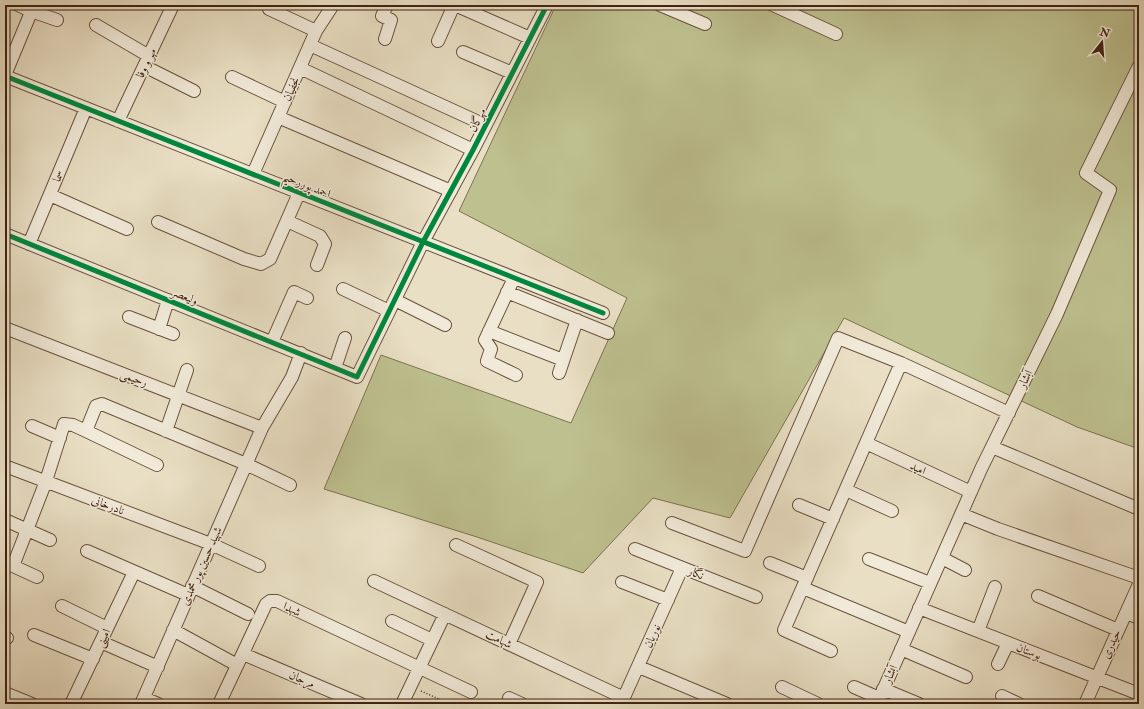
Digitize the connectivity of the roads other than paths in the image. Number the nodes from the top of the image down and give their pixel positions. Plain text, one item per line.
1 (18, 5) edge
2 (173, 5) edge
3 (333, 5) edge
4 (387, 5) edge
5 (454, 5) edge
6 (547, 5) edge
7 (660, 5) edge
8 (773, 5) edge
9 (32, 8) edge
10 (270, 9) dead end
11 (56, 20) dead end
12 (705, 24) dead end
13 (96, 25) dead end
14 (316, 31) junction
15 (836, 34) dead end
16 (530, 38) junction
17 (385, 39) dead end
18 (438, 41) dead end
19 (310, 45) junction
20 (463, 52) dead end
21 (146, 61) junction
22 (1139, 66) edge
23 (300, 68) junction
24 (512, 73) junction
25 (5, 76) edge
26 (232, 77) dead end
27 (194, 91) dead end
28 (285, 102) junction
29 (86, 108) junction
30 (278, 117) junction
31 (118, 121) junction
32 (485, 125) junction
33 (473, 150) junction
34 (252, 174) junction
35 (451, 192) junction
36 (299, 193) junction
37 (50, 195) junction
38 (158, 222) dead end
39 (287, 222) junction
40 (127, 229) dead end
41 (5, 234) edge
42 (423, 242) junction
43 (29, 244) junction
44 (317, 265) dead end
45 (514, 278) junction
46 (343, 289) dead end
47 (508, 292) junction
48 (307, 298) dead end
49 (168, 300) junction
50 (392, 305) junction
51 (603, 313) dead end
52 (129, 317) dead end
53 (577, 320) junction
54 (445, 325) dead end
55 (5, 328) edge
56 (159, 329) junction
57 (489, 331) junction
58 (608, 333) dead end
59 (173, 334) dead end
60 (345, 338) dead end
61 (272, 342) junction
62 (300, 353) junction
63 (563, 360) junction
64 (901, 363) junction
65 (335, 368) junction
66 (187, 370) dead end
67 (559, 373) dead end
68 (516, 375) dead end
69 (357, 377) joint
70 (179, 396) junction
71 (1009, 412) junction
72 (32, 426) dead end
73 (262, 428) junction
74 (86, 431) junction
75 (166, 431) junction
76 (60, 438) junction
77 (866, 443) junction
78 (992, 448) junction
79 (246, 464) junction
80 (156, 465) dead end
81 (5, 466) edge
82 (46, 482) junction
83 (290, 485) dead end
84 (846, 490) junction
85 (971, 492) junction
86 (799, 505) dead end
87 (1139, 509) edge
88 (892, 511) dead end
89 (961, 514) junction
90 (833, 519) junction
91 (5, 520) edge
92 (672, 523) dead end
93 (27, 530) junction
94 (50, 540) dead end
95 (210, 544) junction
96 (456, 545) dead end
97 (635, 549) dead end
98 (87, 551) dead end
99 (942, 558) junction
100 (869, 559) dead end
101 (770, 563) dead end
102 (9, 565) edge
103 (258, 566) dead end
104 (682, 568) junction
105 (965, 570) dead end
106 (134, 572) junction
107 (37, 577) dead end
108 (1139, 578) edge
109 (374, 581) dead end
110 (622, 582) dead end
111 (805, 583) junction
112 (930, 583) junction
113 (1139, 584) edge
114 (996, 587) dead end
115 (190, 591) junction
116 (1038, 596) dead end
117 (756, 597) dead end
118 (668, 600) junction
119 (62, 606) dead end
120 (920, 608) junction
121 (1126, 613) junction
122 (248, 614) dead end
123 (445, 614) junction
124 (1139, 618) edge
125 (392, 621) dead end
126 (107, 628) junction
127 (173, 630) junction
128 (1118, 630) junction
129 (978, 631) junction
130 (909, 632) junction
131 (34, 635) dead end
132 (432, 640) junction
133 (101, 642) junction
134 (1008, 643) junction
135 (509, 644) junction
136 (901, 649) junction
137 (831, 651) dead end
138 (93, 659) junction
139 (240, 659) junction
140 (998, 664) dead end
141 (158, 667) junction
142 (420, 667) junction
143 (639, 667) junction
144 (966, 677) dead end
145 (1096, 678) junction
146 (782, 687) dead end
147 (854, 687) dead end
148 (471, 692) dead end
149 (5, 693) edge
150 (1139, 694) edge
151 (1002, 696) dead end
152 (880, 697) edge
153 (509, 698) dead end
154 (143, 701) edge
155 (623, 701) edge
156 (32, 704) edge
157 (71, 704) edge
158 (158, 704) edge
159 (219, 704) edge
160 (361, 704) edge
161 (402, 704) edge
162 (522, 704) edge
163 (728, 704) edge
164 (818, 704) edge
165 (919, 704) edge
166 (1019, 704) edge
167 (1085, 704) edge

1 - 9 street
2 - 21 street, مهر و وفا
3 - 14 street, نجفیان
4 - 17 street
5 - 16 street
5 - 18 street
6 - 16 street, مهرگان
7 - 12 street
8 - 15 street
9 - 11 street
9 - 25 street
10 - 14 street
13 - 21 street
14 - 19 street, نجفیان
16 - 24 street, مهرگان
19 - 23 street, نجفیان
19 - 32 street
20 - 24 street
21 - 27 street
21 - 31 street, مهر و وفا
22 - 71 street, آبشار
23 - 28 street, نجفیان
23 - 33 street
24 - 32 street, مهرگان
25 - 29 street, احمد پوررحیم
26 - 28 street
28 - 30 street, نجفیان
29 - 31 street, احمد پوررحیم
29 - 37 street, سما
30 - 34 street, نجفیان
30 - 35 street
31 - 34 street, احمد پوررحیم
32 - 33 street, مهرگان
33 - 35 street, مهرگان
34 - 36 street, احمد پوررحیم
35 - 42 street, مهرگان
36 - 39 street
36 - 42 street, احمد پوررحیم
37 - 40 street
37 - 43 street, سما
38 - 39 street
39 - 44 street
41 - 43 street, ولیعصر
42 - 45 street, احمد پوررحیم
42 - 50 street, مهرگان
43 - 49 street, ولیعصر
45 - 47 street
45 - 51 street, احمد پوررحیم
46 - 50 street
47 - 53 street
47 - 57 street
48 - 61 street
49 - 56 street
49 - 61 street, ولیعصر
50 - 54 street
50 - 69 street, مهرگان
52 - 56 street
53 - 58 street
53 - 63 street
55 - 70 street, رحیمی
56 - 59 street
57 - 63 street
57 - 68 street
60 - 65 street
61 - 62 street, ولیعصر
62 - 65 street, ولیعصر
62 - 73 street, شهید حسین پور محمدی
63 - 67 street
64 - 71 street
64 - 77 street
64 - 92 street
65 - 69 street, ولیعصر
66 - 70 street
70 - 73 street, رحیمی
70 - 75 street
71 - 78 street, آبشار
72 - 76 street
73 - 79 street, شهید حسین پور محمدی
74 - 75 street
74 - 76 street
74 - 80 street
75 - 79 street
76 - 82 street
77 - 84 street
77 - 85 street, امید
78 - 85 street, آبشار
78 - 87 street
79 - 83 street
79 - 95 street, شهید حسین پور محمدی
81 - 82 street, نادرخانی
82 - 93 street
82 - 95 street, نادرخانی
84 - 88 street
84 - 90 street
85 - 89 street, آبشار
86 - 90 street
89 - 99 street, آبشار
89 - 108 street
90 - 111 street
91 - 93 street
93 - 94 street
93 - 102 street
95 - 103 street, نادرخانی
95 - 115 street, شهید حسین پور محمدی
96 - 135 street
97 - 104 street, نگار
98 - 106 street
99 - 105 street
99 - 112 street, آبشار
100 - 112 street
101 - 111 street
102 - 107 street
104 - 117 street, نگار
104 - 118 street, نوریان
106 - 115 street
106 - 126 street, امینی
109 - 123 street, شهامت
110 - 118 street
111 - 130 street
111 - 137 street
112 - 120 street, آبشار
113 - 121 street, حیدری
114 - 129 street
115 - 122 street
115 - 127 street, شهید حسین پور محمدی
116 - 128 street
118 - 143 street, نوریان
119 - 126 street
120 - 129 street, بوستان
120 - 130 street, آبشار
121 - 124 street
121 - 128 street, حیدری
123 - 132 street
123 - 135 street, شهامت
125 - 132 street
126 - 133 street, امینی
127 - 139 street, مرجان
127 - 141 street, شهید حسین پور محمدی
128 - 145 street, حیدری
129 - 134 street, بوستان
130 - 136 street, آبشار
131 - 138 street
132 - 142 street
133 - 138 street, امینی
133 - 141 street
134 - 140 street
134 - 145 street, بوستان
135 - 155 street, شهامت
136 - 144 street
136 - 152 street, آبشار
138 - 157 street, امینی
139 - 142 street, شهدا
139 - 159 street, شهدا
139 - 160 street, مرجان
141 - 154 street, شهید حسین پور محمدی
142 - 148 street
142 - 161 street
143 - 155 street, نوریان
143 - 163 street
145 - 150 street, بوستان
145 - 167 street, حیدری
146 - 164 street
147 - 152 street
149 - 156 street
151 - 166 street
152 - 165 street
153 - 162 street
154 - 158 street

